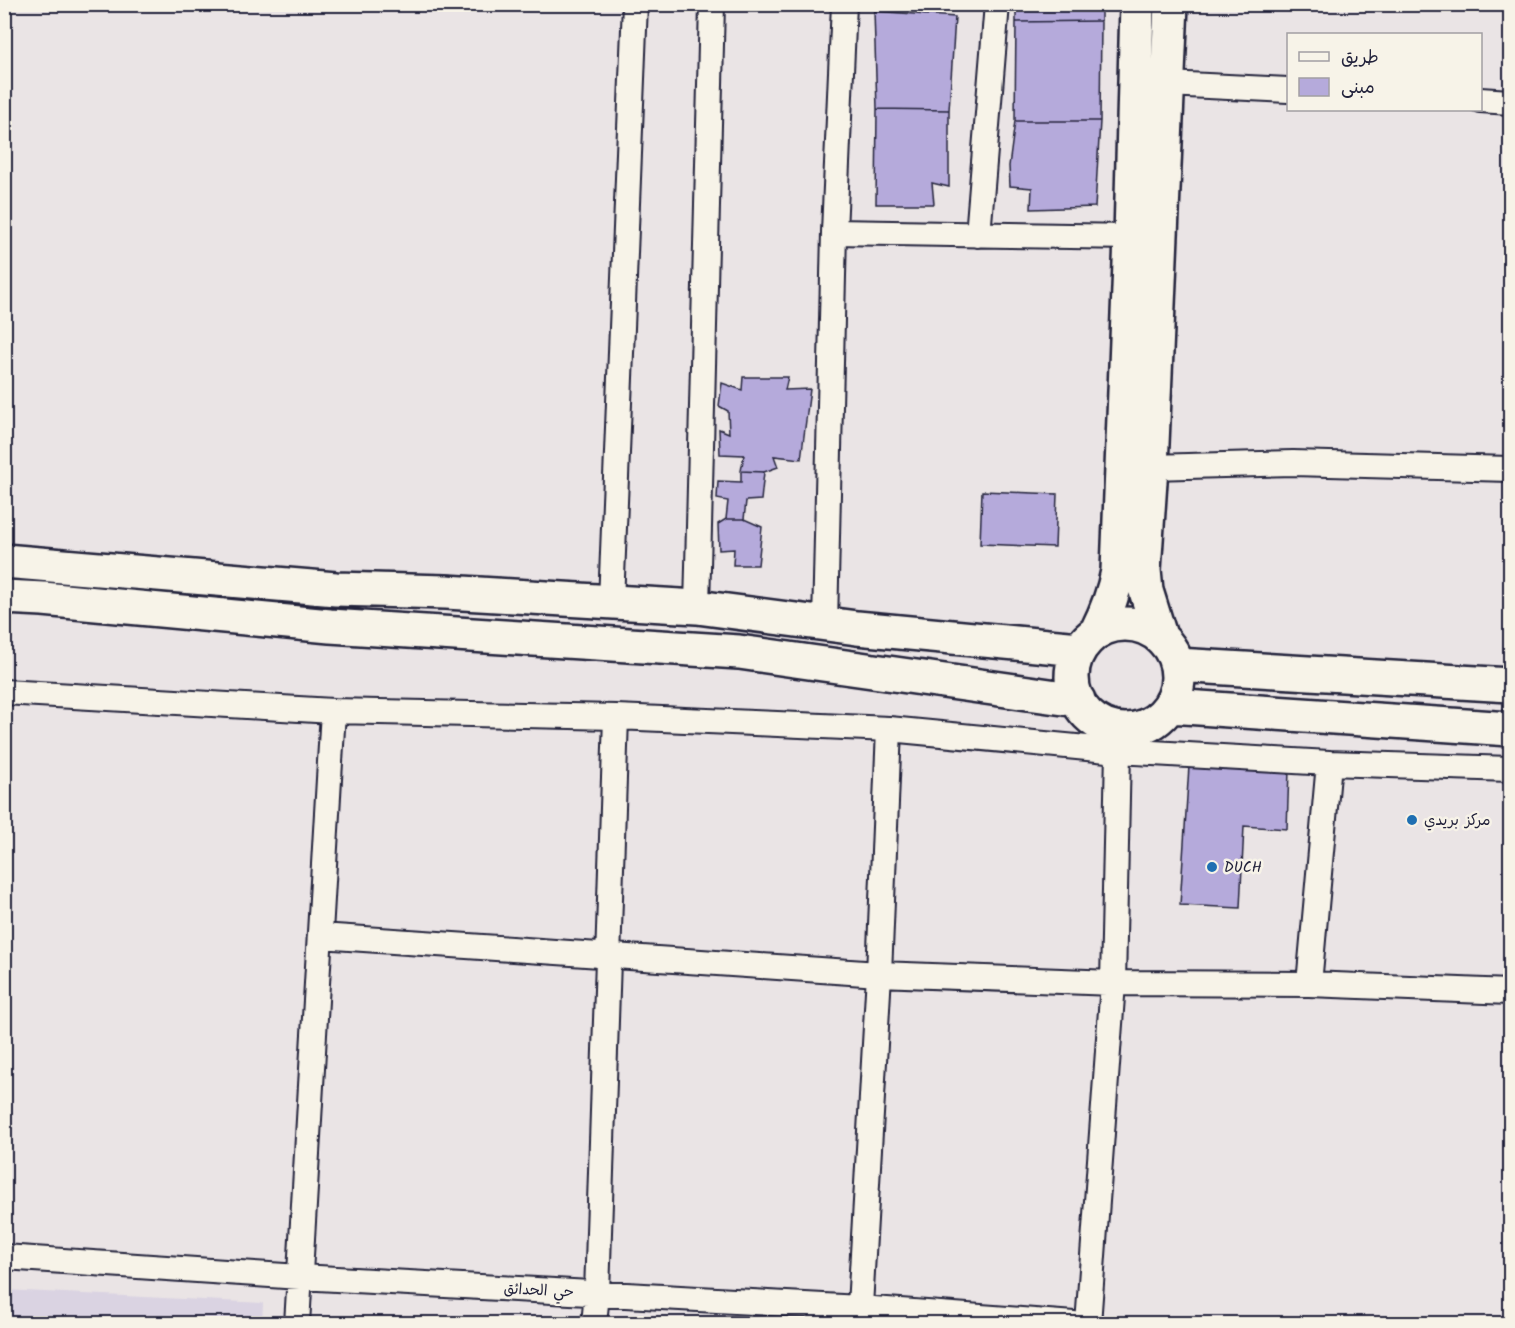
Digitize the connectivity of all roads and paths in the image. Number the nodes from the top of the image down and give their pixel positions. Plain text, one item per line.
1 (635, 4) edge
2 (712, 4) edge
3 (844, 4) edge
4 (997, 4) edge
5 (1137, 4) edge
6 (1170, 4) edge
7 (1167, 84) junction
8 (1287, 90) edge
9 (1482, 100) edge
10 (1510, 102) edge
11 (834, 232) junction
12 (978, 235) junction
13 (1131, 237) junction
14 (1151, 467) junction
15 (1510, 469) edge
16 (4, 561) edge
17 (336, 589) junction
18 (4, 597) edge
19 (611, 602) junction
20 (697, 607) junction
21 (825, 624) junction
22 (330, 626) junction
23 (1160, 636) junction
24 (1088, 640) junction
25 (1178, 665) junction
26 (1510, 684) edge
27 (4, 692) edge
28 (1078, 700) junction
29 (1170, 706) junction
30 (333, 711) junction
31 (616, 717) junction
32 (889, 729) junction
33 (1510, 729) edge
34 (1117, 740) junction
35 (1329, 763) junction
36 (1510, 769) edge
37 (320, 936) junction
38 (608, 956) junction
39 (879, 974) junction
40 (1113, 983) junction
41 (1309, 984) junction
42 (1510, 992) edge
43 (4, 1257) edge
44 (300, 1277) junction
45 (597, 1293) junction
46 (860, 1316) edge
47 (297, 1323) edge
48 (594, 1323) edge
49 (1074, 1323) edge
50 (1088, 1323) edge

1 - 19 street
2 - 20 street
3 - 11 street
4 - 12 street
5 - 13 main road
6 - 7 main road
7 - 8 street
7 - 14 main road
9 - 10 street
11 - 12 street
11 - 21 street
12 - 13 street
13 - 24 main road
14 - 15 street
14 - 23 main road
16 - 17 main road
17 - 19 main road
17 - 22 main road
18 - 22 main road
19 - 20 main road
20 - 21 main road
21 - 24 main road
22 - 28 main road
23 - 24 main road
23 - 25 main road
24 - 28 main road
25 - 26 main road
25 - 29 main road
27 - 30 street
28 - 34 main road
29 - 33 main road
29 - 34 main road
30 - 31 street
30 - 37 street
31 - 32 street
31 - 38 street
32 - 34 street
32 - 39 street
34 - 35 street
34 - 40 street
35 - 36 street
35 - 41 street
37 - 38 street
37 - 44 street
38 - 39 street
38 - 45 street
39 - 40 street
39 - 46 street
40 - 41 street
40 - 50 street
41 - 42 street
43 - 44 street, حي الحدائق
44 - 45 street, حي الحدائق
44 - 47 street
45 - 46 street, حي الحدائق
45 - 48 street
46 - 49 street, حي الحدائق

